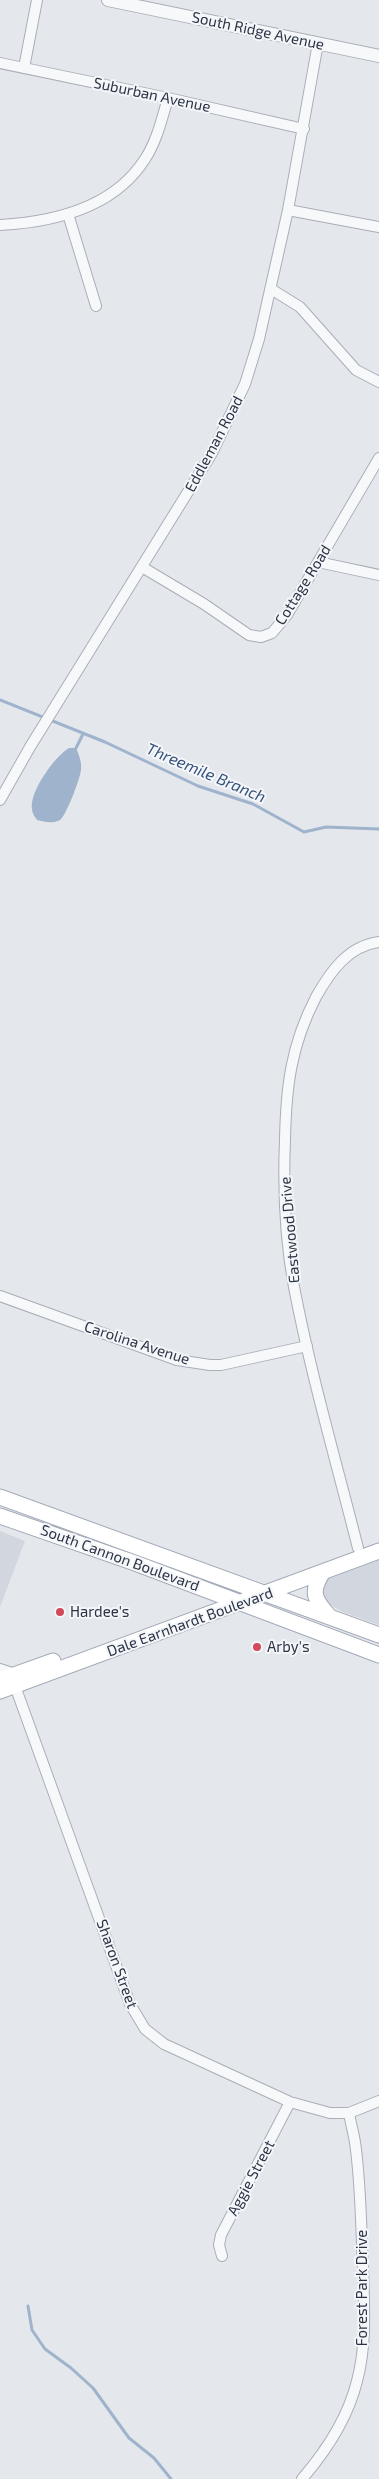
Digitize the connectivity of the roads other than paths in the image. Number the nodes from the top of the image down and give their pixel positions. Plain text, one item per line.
1 (37, 0) edge
2 (108, 0) edge
3 (318, 43) junction
4 (379, 56) edge
5 (0, 63) edge
6 (24, 68) junction
7 (168, 98) junction
8 (304, 129) junction
9 (288, 210) junction
10 (68, 214) junction
11 (0, 225) edge
12 (379, 227) edge
13 (271, 289) junction
14 (96, 306) dead end
15 (379, 382) edge
16 (379, 458) edge
17 (318, 562) junction
18 (142, 567) junction
19 (379, 575) edge
20 (0, 800) edge
21 (379, 942) edge
22 (0, 1296) edge
23 (308, 1346) junction
24 (0, 1497) edge
25 (0, 1516) edge
26 (379, 1540) edge
27 (358, 1548) junction
28 (379, 1551) edge
29 (323, 1572) junction
30 (260, 1591) junction
31 (228, 1598) junction
32 (242, 1603) junction
33 (330, 1617) junction
34 (379, 1635) edge
35 (379, 1655) edge
36 (0, 1669) edge
37 (0, 1680) edge
38 (15, 1680) junction
39 (0, 1691) edge
40 (379, 2101) edge
41 (290, 2102) junction
42 (349, 2113) junction
43 (222, 2256) dead end
44 (302, 2479) edge

1 - 6 street
2 - 3 street, South Ridge Avenue
3 - 4 street, South Ridge Avenue
3 - 8 street, Eddleman Road
5 - 6 street, Suburban Avenue
6 - 7 street, Suburban Avenue
7 - 8 street, Suburban Avenue
7 - 10 street
8 - 9 street, Eddleman Road
9 - 12 street
9 - 13 street, Eddleman Road
10 - 11 street
10 - 14 street
13 - 15 street
13 - 18 street, Eddleman Road
16 - 17 street, Cottage Road
17 - 18 street, Cottage Road
17 - 19 street
18 - 20 street, Eddleman Road
21 - 23 street, Eastwood Drive
22 - 23 street, Carolina Avenue
23 - 27 street, Eastwood Drive
24 - 30 main road, South Cannon Boulevard
25 - 31 main road, South Cannon Boulevard
26 - 27 main road, Dale Earnhardt Boulevard
27 - 30 main road, Dale Earnhardt Boulevard
28 - 29 main road, Dale Earnhardt Boulevard
29 - 30 main road, Dale Earnhardt Boulevard
29 - 33 main road
30 - 31 main road, Dale Earnhardt Boulevard
30 - 32 main road, Dale Earnhardt Boulevard
30 - 33 main road, South Cannon Boulevard
31 - 32 main road, South Cannon Boulevard
31 - 38 main road, Dale Earnhardt Boulevard
32 - 35 main road, South Cannon Boulevard
32 - 38 main road, Dale Earnhardt Boulevard
33 - 34 main road, South Cannon Boulevard
36 - 38 street
37 - 38 main road, Dale Earnhardt Boulevard
38 - 39 main road, Dale Earnhardt Boulevard
38 - 41 street, Sharon Street
40 - 42 street
41 - 42 street, Sharon Street
41 - 43 street, Aggie Street
42 - 44 street, Forest Park Drive

